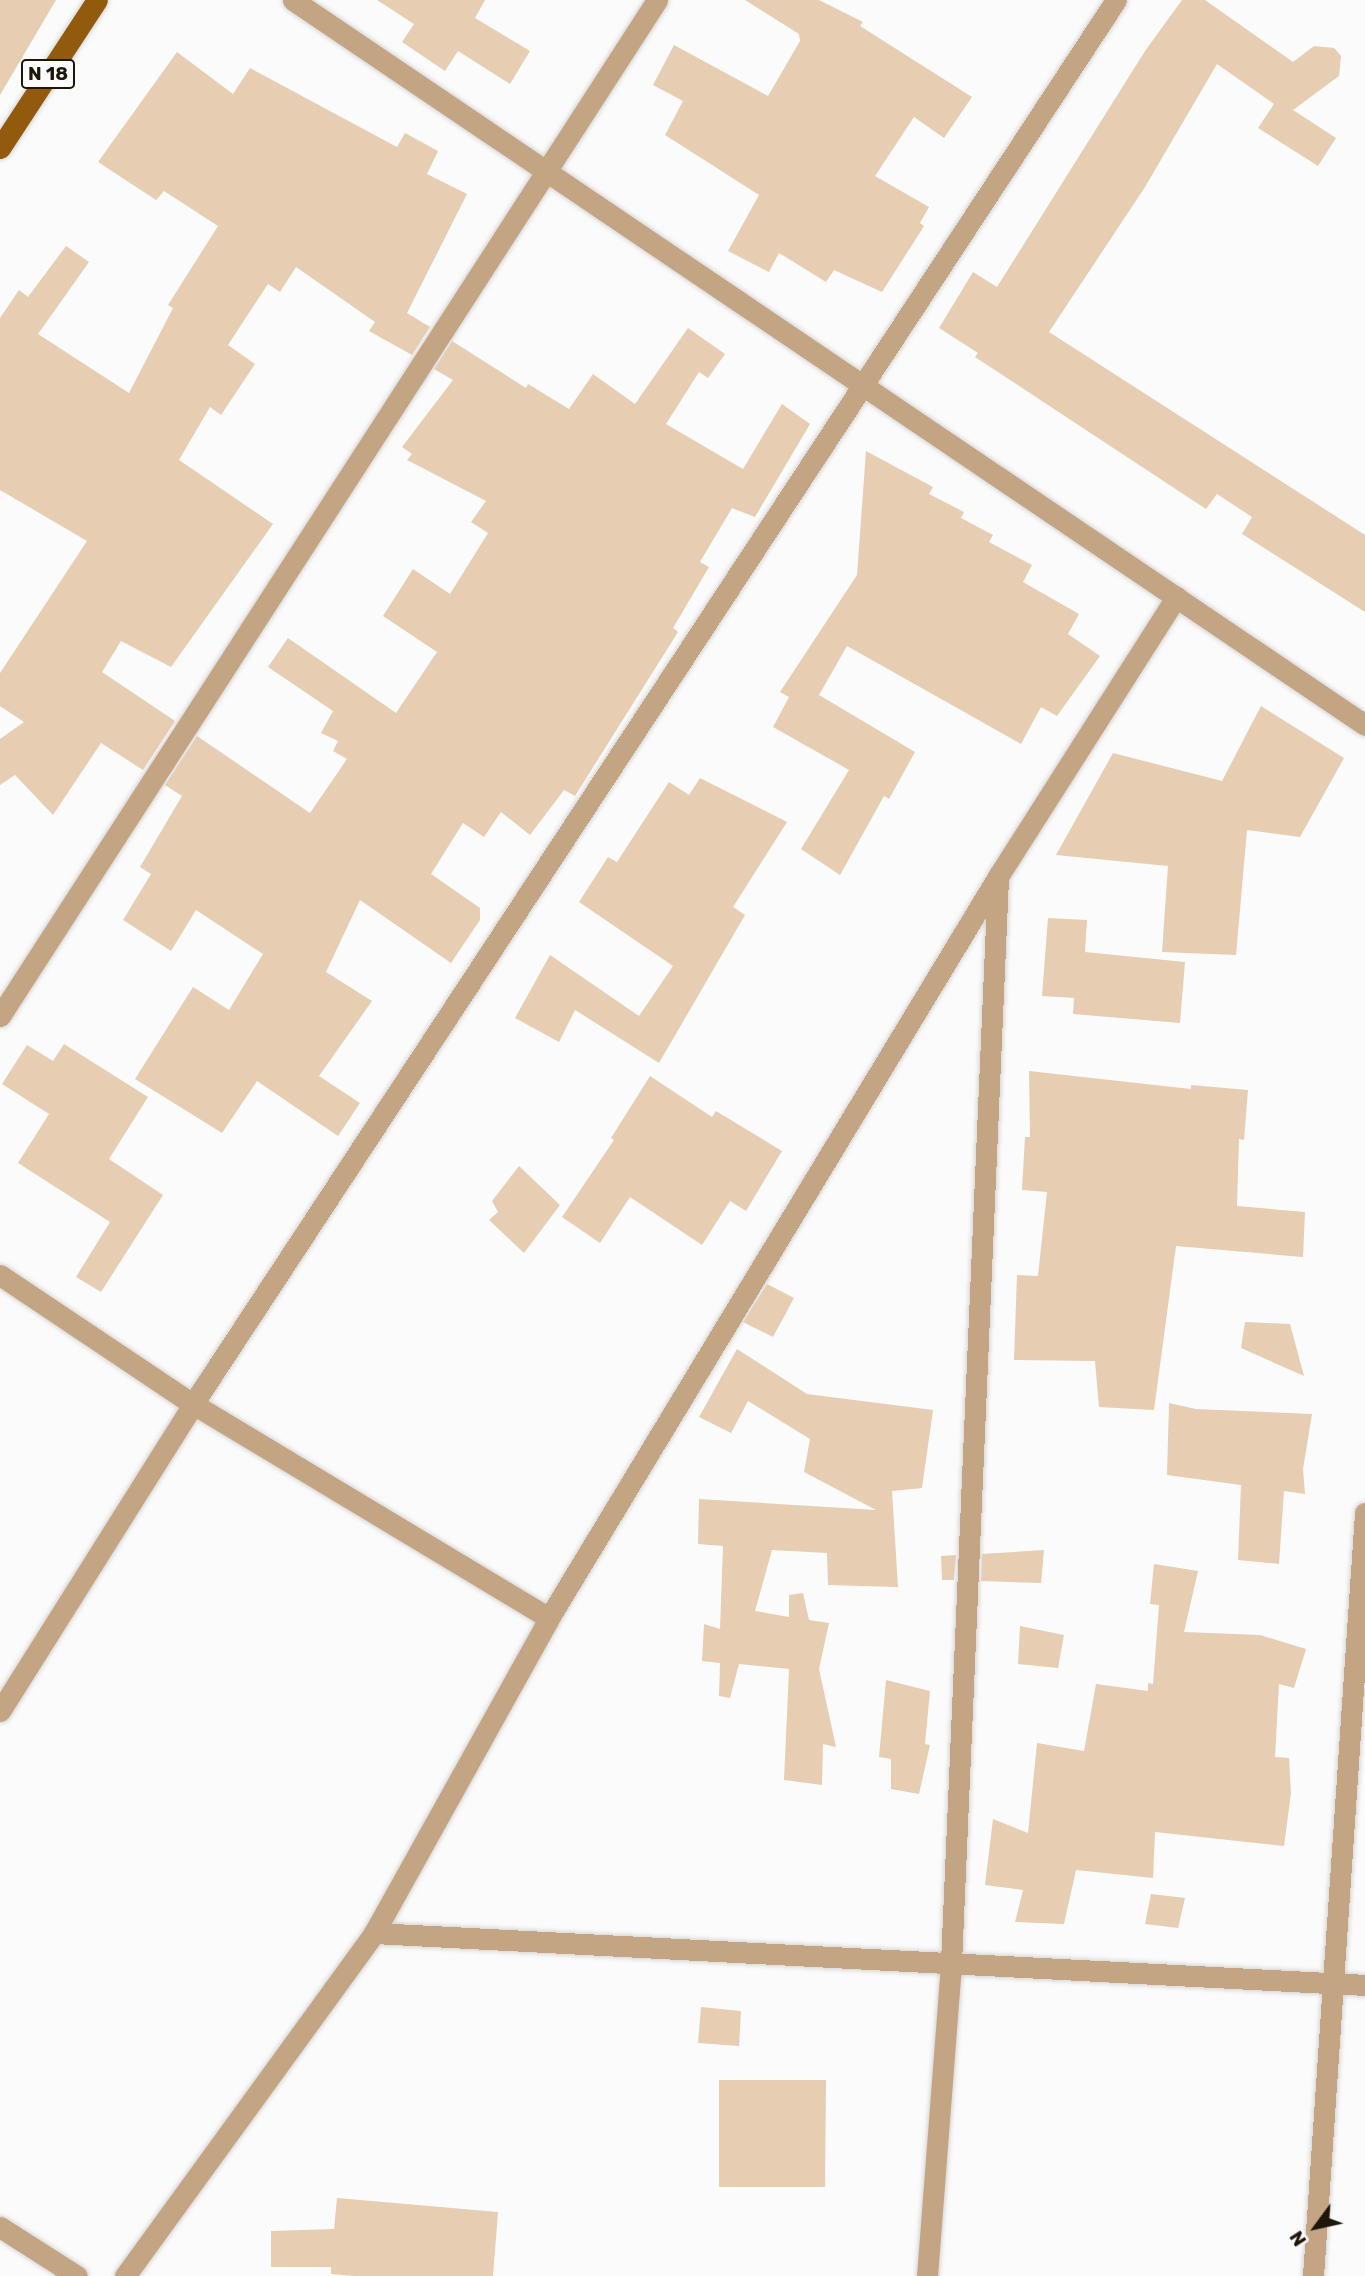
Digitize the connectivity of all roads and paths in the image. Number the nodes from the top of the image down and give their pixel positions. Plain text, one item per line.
1 (97, 0) edge
2 (293, 0) edge
3 (657, 0) edge
4 (1116, 0) edge
5 (0, 148) edge
6 (544, 169) junction
7 (862, 385) junction
8 (1176, 597) junction
9 (1365, 724) edge
10 (999, 875) junction
11 (0, 1016) edge
12 (0, 1275) edge
13 (193, 1404) junction
14 (1365, 1513) edge
15 (1363, 1577) edge
16 (549, 1619) junction
17 (0, 1711) edge
18 (374, 1933) junction
19 (951, 1963) junction
20 (1333, 1984) junction
21 (1365, 1985) edge
22 (0, 2228) edge
23 (77, 2276) edge
24 (125, 2276) edge
25 (927, 2276) edge
26 (1313, 2276) edge

1 - 5 main road, N 18
2 - 6 street
3 - 6 street
4 - 7 street
6 - 7 street
6 - 11 street
7 - 8 street
7 - 13 street
8 - 9 street
8 - 10 street
10 - 16 street
10 - 19 street
12 - 13 street
13 - 16 street
13 - 17 street
14 - 15 street
15 - 20 street
16 - 18 street
18 - 19 street
18 - 24 street
19 - 20 street
19 - 25 street
20 - 21 street
20 - 26 street
22 - 23 street

